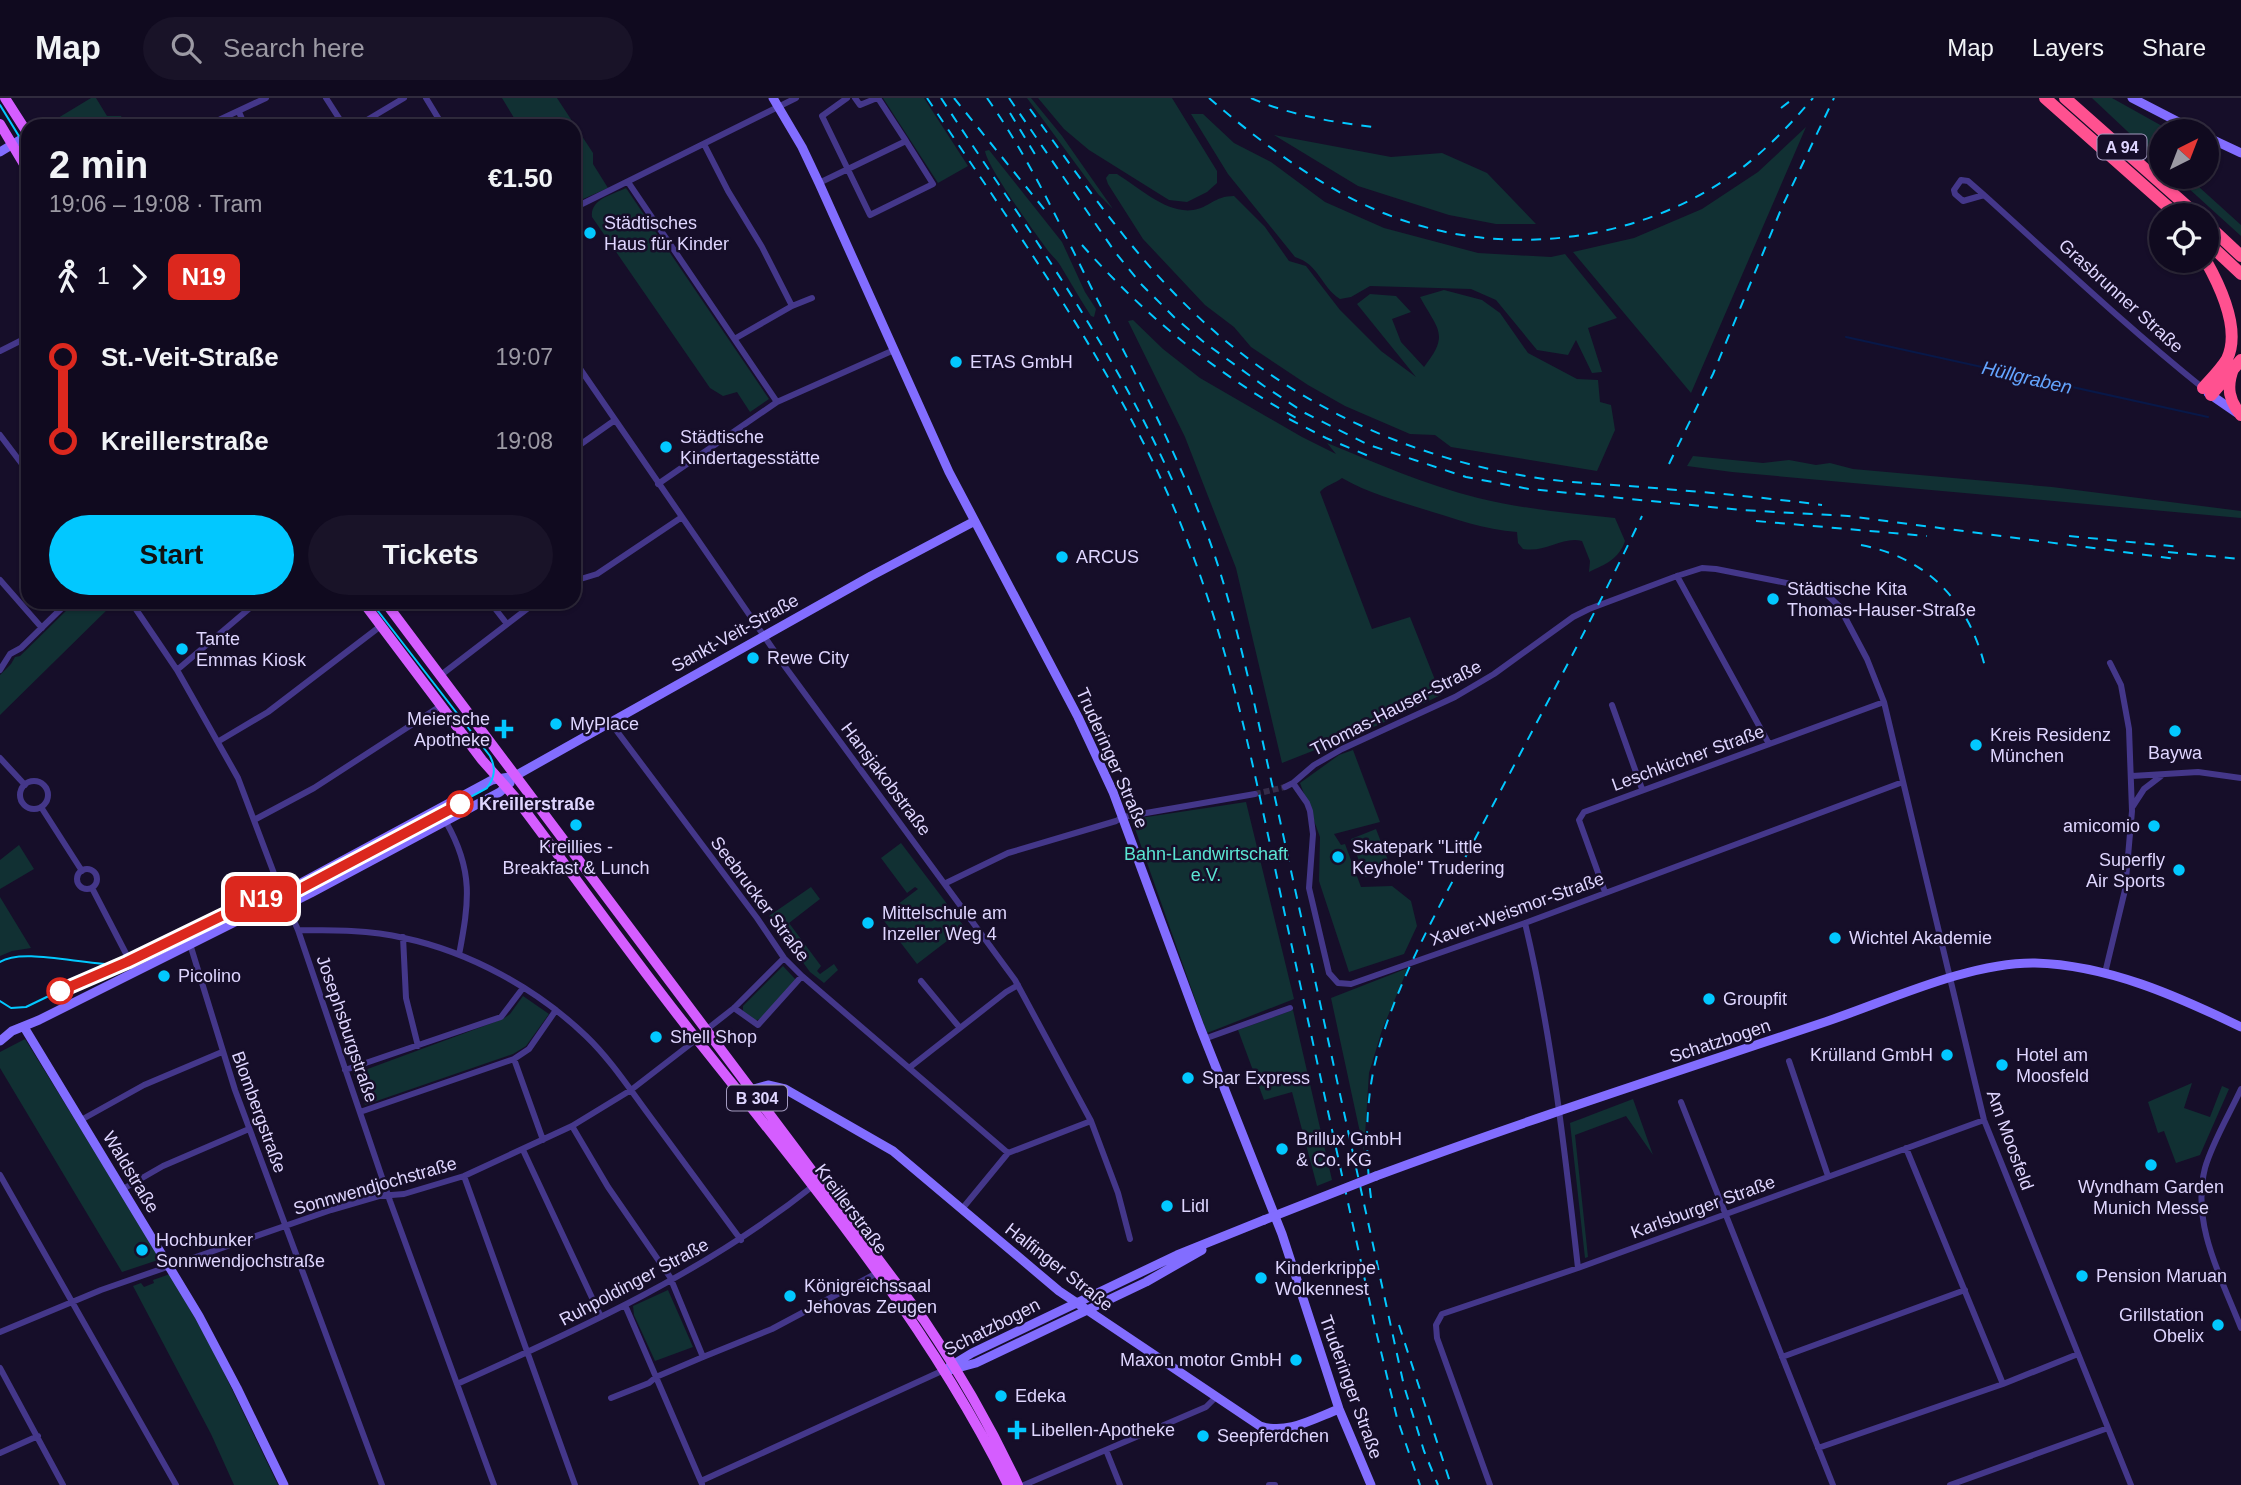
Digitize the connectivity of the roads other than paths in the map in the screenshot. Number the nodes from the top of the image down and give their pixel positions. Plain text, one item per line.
1 (5, 98) edge
2 (266, 98) edge
3 (326, 98) edge
4 (404, 98) edge
5 (426, 98) edge
6 (773, 98) edge
7 (796, 98) edge
8 (847, 98) edge
9 (855, 98) edge
10 (878, 98) edge
11 (2045, 98) edge
12 (2065, 98) edge
13 (2132, 98) edge
14 (779, 108) junction
15 (239, 112) junction
16 (222, 119) edge
17 (242, 119) edge
18 (340, 119) edge
19 (369, 119) edge
20 (439, 119) edge
21 (2173, 119) edge
22 (0, 124) edge
23 (21, 124) edge
24 (21, 139) edge
25 (906, 141) junction
26 (2219, 143) edge
27 (704, 144) junction
28 (12, 145) junction
29 (0, 152) edge
30 (2241, 153) edge
31 (21, 160) edge
32 (848, 169) junction
33 (2137, 179) junction
34 (628, 182) junction
35 (819, 183) junction
36 (1984, 195) dead end
37 (2155, 203) edge
38 (2164, 203) edge
39 (2183, 203) edge
40 (581, 205) edge
41 (2219, 235) edge
42 (2219, 254) edge
43 (2241, 256) edge
44 (2213, 273) edge
45 (2241, 274) edge
46 (812, 298) dead end
47 (792, 306) junction
48 (736, 338) junction
49 (21, 340) edge
50 (894, 350) junction
51 (0, 351) edge
52 (2237, 365) edge
53 (581, 377) edge
54 (2207, 392) junction
55 (778, 402) junction
56 (2241, 416) edge
57 (615, 421) junction
58 (0, 435) edge
59 (581, 444) edge
60 (21, 463) edge
61 (659, 484) junction
62 (682, 517) junction
63 (973, 522) junction
64 (1677, 576) junction
65 (581, 579) edge
66 (0, 580) edge
67 (1831, 597) joint
68 (21, 604) edge
69 (25, 609) edge
70 (61, 609) edge
71 (137, 609) edge
72 (249, 609) edge
73 (369, 609) edge
74 (390, 609) edge
75 (495, 609) edge
76 (527, 609) edge
77 (507, 624) junction
78 (382, 625) junction
79 (42, 628) junction
80 (764, 636) junction
81 (2110, 663) dead end
82 (0, 670) edge
83 (177, 670) junction
84 (441, 675) junction
85 (1884, 702) junction
86 (442, 705) junction
87 (1612, 705) dead end
88 (610, 722) junction
89 (219, 741) junction
90 (1769, 744) junction
91 (0, 758) edge
92 (2163, 774) junction
93 (514, 776) junction
94 (2132, 776) junction
95 (498, 778) junction
96 (2241, 778) edge
97 (1903, 782) junction
98 (1293, 783) junction
99 (24, 785) junction
100 (1284, 787) tunnel mouth
101 (507, 788) junction
102 (1642, 789) junction
103 (1255, 794) tunnel mouth
104 (41, 807) junction
105 (2132, 807) junction
106 (1124, 817) junction
107 (254, 820) junction
108 (446, 822) junction
109 (82, 871) junction
110 (946, 883) junction
111 (92, 888) junction
112 (1605, 892) junction
113 (284, 898) junction
114 (1525, 923) junction
115 (298, 930) junction
116 (403, 937) junction
117 (190, 944) junction
118 (459, 955) junction
119 (784, 958) junction
120 (135, 971) junction
121 (2105, 973) junction
122 (802, 976) junction
123 (1950, 978) junction
124 (920, 981) dead end
125 (1018, 985) junction
126 (523, 988) junction
127 (734, 1008) junction
128 (1290, 1008) dead end
129 (555, 1010) junction
130 (24, 1027) junction
131 (2241, 1027) edge
132 (960, 1028) junction
133 (701, 1035) junction
134 (1205, 1039) junction
135 (0, 1041) edge
136 (418, 1046) junction
137 (222, 1052) junction
138 (514, 1059) junction
139 (1789, 1062) dead end
140 (909, 1068) junction
141 (345, 1070) junction
142 (2241, 1089) edge
143 (631, 1090) junction
144 (753, 1098) junction
145 (1681, 1102) dead end
146 (1559, 1111) junction
147 (360, 1112) junction
148 (1984, 1119) junction
149 (81, 1120) junction
150 (1091, 1121) junction
151 (572, 1126) junction
152 (249, 1129) junction
153 (543, 1140) junction
154 (1906, 1148) junction
155 (523, 1150) junction
156 (1008, 1153) junction
157 (0, 1175) edge
158 (464, 1176) junction
159 (1828, 1176) junction
160 (813, 1186) junction
161 (123, 1189) junction
162 (388, 1196) junction
163 (962, 1209) junction
164 (1723, 1214) junction
165 (286, 1226) junction
166 (1130, 1239) dead end
167 (741, 1240) junction
168 (1216, 1241) junction
169 (169, 1267) junction
170 (1578, 1268) junction
171 (877, 1273) junction
172 (672, 1282) junction
173 (1965, 1290) junction
174 (72, 1302) junction
175 (1076, 1303) junction
176 (625, 1305) junction
177 (1086, 1310) junction
178 (601, 1317) junction
179 (2241, 1328) edge
180 (0, 1332) edge
181 (528, 1353) junction
182 (2078, 1354) junction
183 (703, 1357) junction
184 (1782, 1357) junction
185 (0, 1368) edge
186 (952, 1368) junction
187 (656, 1377) junction
188 (457, 1384) junction
189 (2003, 1384) junction
190 (1216, 1397) junction
191 (611, 1398) dead end
192 (1339, 1409) junction
193 (2108, 1428) junction
194 (38, 1436) junction
195 (1818, 1448) junction
196 (1106, 1450) junction
197 (0, 1452) edge
198 (702, 1483) edge
199 (63, 1485) edge
200 (176, 1485) edge
201 (284, 1485) edge
202 (382, 1485) edge
203 (494, 1485) edge
204 (575, 1485) edge
205 (1008, 1485) edge
206 (1018, 1485) edge
207 (1024, 1485) edge
208 (1121, 1485) edge
209 (1269, 1485) edge
210 (1275, 1485) edge
211 (1371, 1485) edge
212 (1490, 1485) edge
213 (1833, 1485) edge
214 (1950, 1485) edge
215 (2131, 1485) edge

1 - 23 main road
2 - 15 street
3 - 18 street
4 - 19 street
5 - 20 street
6 - 14 street, Truderinger Straße
7 - 14 street
8 - 32 street
9 - 10 street
10 - 25 street
11 - 33 highway, A 94
12 - 39 highway, A 94
13 - 21 street
14 - 27 street
14 - 35 street, Truderinger Straße
15 - 16 street
15 - 17 street
22 - 28 main road
24 - 28 street
25 - 32 street
25 - 32 street
26 - 30 street
27 - 34 street
27 - 47 street
28 - 29 street
28 - 31 main road
32 - 35 street
33 - 37 highway
33 - 38 highway, A 94
34 - 40 street
34 - 48 street
35 - 50 street, Truderinger Straße
36 - 54 street, Grasbrunner Straße
41 - 43 highway
42 - 45 highway
44 - 54 highway
46 - 47 street
47 - 48 street
48 - 55 street
49 - 51 street
50 - 55 street
50 - 63 street, Truderinger Straße
52 - 54 highway
52 - 56 highway
53 - 57 street, Hansjakobstraße
54 - 56 street, Grasbrunner Straße
55 - 61 street
57 - 59 street
57 - 61 street, Hansjakobstraße
58 - 60 street
61 - 62 street, Hansjakobstraße
62 - 65 street
62 - 80 street, Hansjakobstraße
63 - 80 street, Sankt-Veit-Straße
63 - 106 street, Truderinger Straße
64 - 67 street, Thomas-Hauser-Straße
64 - 90 street
64 - 98 street, Thomas-Hauser-Straße
66 - 68 street
67 - 85 street, Am Moosfeld
69 - 79 street
70 - 79 street
71 - 83 street, Josephsburgstraße
72 - 83 street
73 - 78 main road, Kreillerstraße / B 304
74 - 84 main road, Kreillerstraße / B 304
75 - 77 street
76 - 77 street
77 - 84 street
78 - 86 main road, Kreillerstraße / B 304
78 - 89 street
79 - 82 street
80 - 88 street, Sankt-Veit-Straße
80 - 110 street, Hansjakobstraße
81 - 94 street
83 - 89 street, Josephsburgstraße
84 - 93 main road, Kreillerstraße / B 304
85 - 90 street, Leschkircher Straße
85 - 97 street, Am Moosfeld
86 - 95 main road, Kreillerstraße / B 304
86 - 107 street
87 - 102 street
88 - 93 street, Sankt-Veit-Straße
88 - 119 street, Seebrucker Straße
89 - 107 street, Josephsburgstraße
90 - 102 street, Leschkircher Straße
91 - 99 street
92 - 94 street
92 - 96 street
92 - 105 street
93 - 95 street, Sankt-Veit-Straße
93 - 101 street
93 - 133 main road, Kreillerstraße / B 304
94 - 105 street
95 - 101 main road, Kreillerstraße / B 304
95 - 113 street, Sankt-Veit-Straße
97 - 112 street, Xaver-Weismor-Straße
97 - 123 street, Am Moosfeld
98 - 100 street, Thomas-Hauser-Straße
98 - 114 street, Xaver-Weismor-Straße
99 - 104 street
99 - 104 street
101 - 108 street, Sankt-Veit-Straße
101 - 133 main road, Kreillerstraße / B 304
102 - 112 street, Leschkircher Straße
103 - 106 street
104 - 109 street
105 - 121 street
106 - 110 street
106 - 134 street, Truderinger Straße
107 - 113 street, Josephsburgstraße
108 - 113 street, Sankt-Veit-Straße
108 - 118 street
109 - 111 street
109 - 111 street
110 - 125 street, Hansjakobstraße
111 - 120 street
112 - 114 street, Xaver-Weismor-Straße
113 - 115 street, Josephsburgstraße
113 - 117 street, Sankt-Veit-Straße
114 - 146 street
115 - 116 street
115 - 141 street, Josephsburgstraße
116 - 118 street
116 - 136 street
117 - 120 street, Sankt-Veit-Straße
117 - 137 street, Blombergstraße
118 - 126 street
119 - 122 street, Seebrucker Straße
119 - 127 street, Sonnwendjochstraße
120 - 130 street, Sankt-Veit-Straße
121 - 123 street, Schatzbogen
121 - 131 street, Schatzbogen
122 - 127 street
122 - 140 street, Seebrucker Straße
123 - 146 street, Schatzbogen
123 - 148 street, Am Moosfeld
124 - 132 street
125 - 132 street
125 - 150 street, Hansjakobstraße
126 - 129 street
126 - 136 street
127 - 133 street, Sonnwendjochstraße
128 - 134 street
129 - 138 street
129 - 143 street
130 - 135 street, Sankt-Veit-Straße
130 - 149 street, Waldstraße
132 - 140 street
133 - 143 street, Sonnwendjochstraße
133 - 144 main road, Kreillerstraße / B 304
134 - 192 street, Truderinger Straße
136 - 141 street
137 - 149 street
137 - 152 street, Blombergstraße
138 - 147 street
138 - 153 street
139 - 159 street
140 - 156 street, Seebrucker Straße
141 - 147 street, Josephsburgstraße
142 - 179 street
143 - 151 street, Sonnwendjochstraße
143 - 167 street
144 - 160 main road, Kreillerstraße / B 304
144 - 163 street, Halfinger Straße
144 - 186 main road, Kreillerstraße / B 304
145 - 164 street
146 - 168 street, Schatzbogen, bridge
146 - 170 street
147 - 162 street, Josephsburgstraße
148 - 154 street, Karlsburger Straße
148 - 182 street, Am Moosfeld
149 - 161 street, Waldstraße
150 - 156 street
150 - 166 street, Hansjakobstraße
151 - 153 street, Sonnwendjochstraße
151 - 172 street
152 - 161 street
152 - 165 street, Blombergstraße
153 - 155 street, Sonnwendjochstraße
154 - 159 street, Karlsburger Straße
154 - 173 street
155 - 158 street, Sonnwendjochstraße
155 - 178 street
156 - 163 street
157 - 174 street
158 - 162 street, Sonnwendjochstraße
158 - 181 street
159 - 164 street, Karlsburger Straße
160 - 167 street, Ruhpoldinger Straße
160 - 171 main road, Kreillerstraße / B 304
161 - 169 street, Waldstraße
162 - 165 street, Sonnwendjochstraße
162 - 188 street, Josephsburgstraße
163 - 175 street, Halfinger Straße
164 - 170 street, Karlsburger Straße
164 - 184 street
165 - 169 street, Sonnwendjochstraße
165 - 202 street, Blombergstraße
167 - 172 street, Ruhpoldinger Straße
168 - 175 street, Schatzbogen
168 - 177 street, Schatzbogen
169 - 174 street, Sonnwendjochstraße
169 - 201 street, Waldstraße
170 - 212 street, Karlsburger Straße
171 - 183 street
171 - 186 main road, Kreillerstraße / B 304
172 - 176 street, Ruhpoldinger Straße
172 - 183 street
173 - 184 street
173 - 189 street
174 - 180 street, Sonnwendjochstraße
174 - 200 street
175 - 177 street, Halfinger Straße
175 - 186 street, Schatzbogen
176 - 178 street, Ruhpoldinger Straße
176 - 187 street
177 - 186 street, Schatzbogen
177 - 190 street, Halfinger Straße
178 - 181 street, Ruhpoldinger Straße
181 - 188 street, Ruhpoldinger Straße
181 - 204 street
182 - 189 street
182 - 193 street, Am Moosfeld
183 - 187 street
184 - 195 street
185 - 194 street
186 - 198 street
186 - 205 main road, Kreillerstraße / B 304
186 - 206 main road, Kreillerstraße / B 304
187 - 191 street
187 - 198 street
188 - 203 street, Josephsburgstraße
189 - 195 street
190 - 192 street, Halfinger Straße
190 - 196 street
192 - 211 street, Truderinger Straße
193 - 214 street
193 - 215 street, Am Moosfeld
194 - 197 street
194 - 199 street
195 - 213 street
196 - 207 street
196 - 208 street
209 - 210 street

